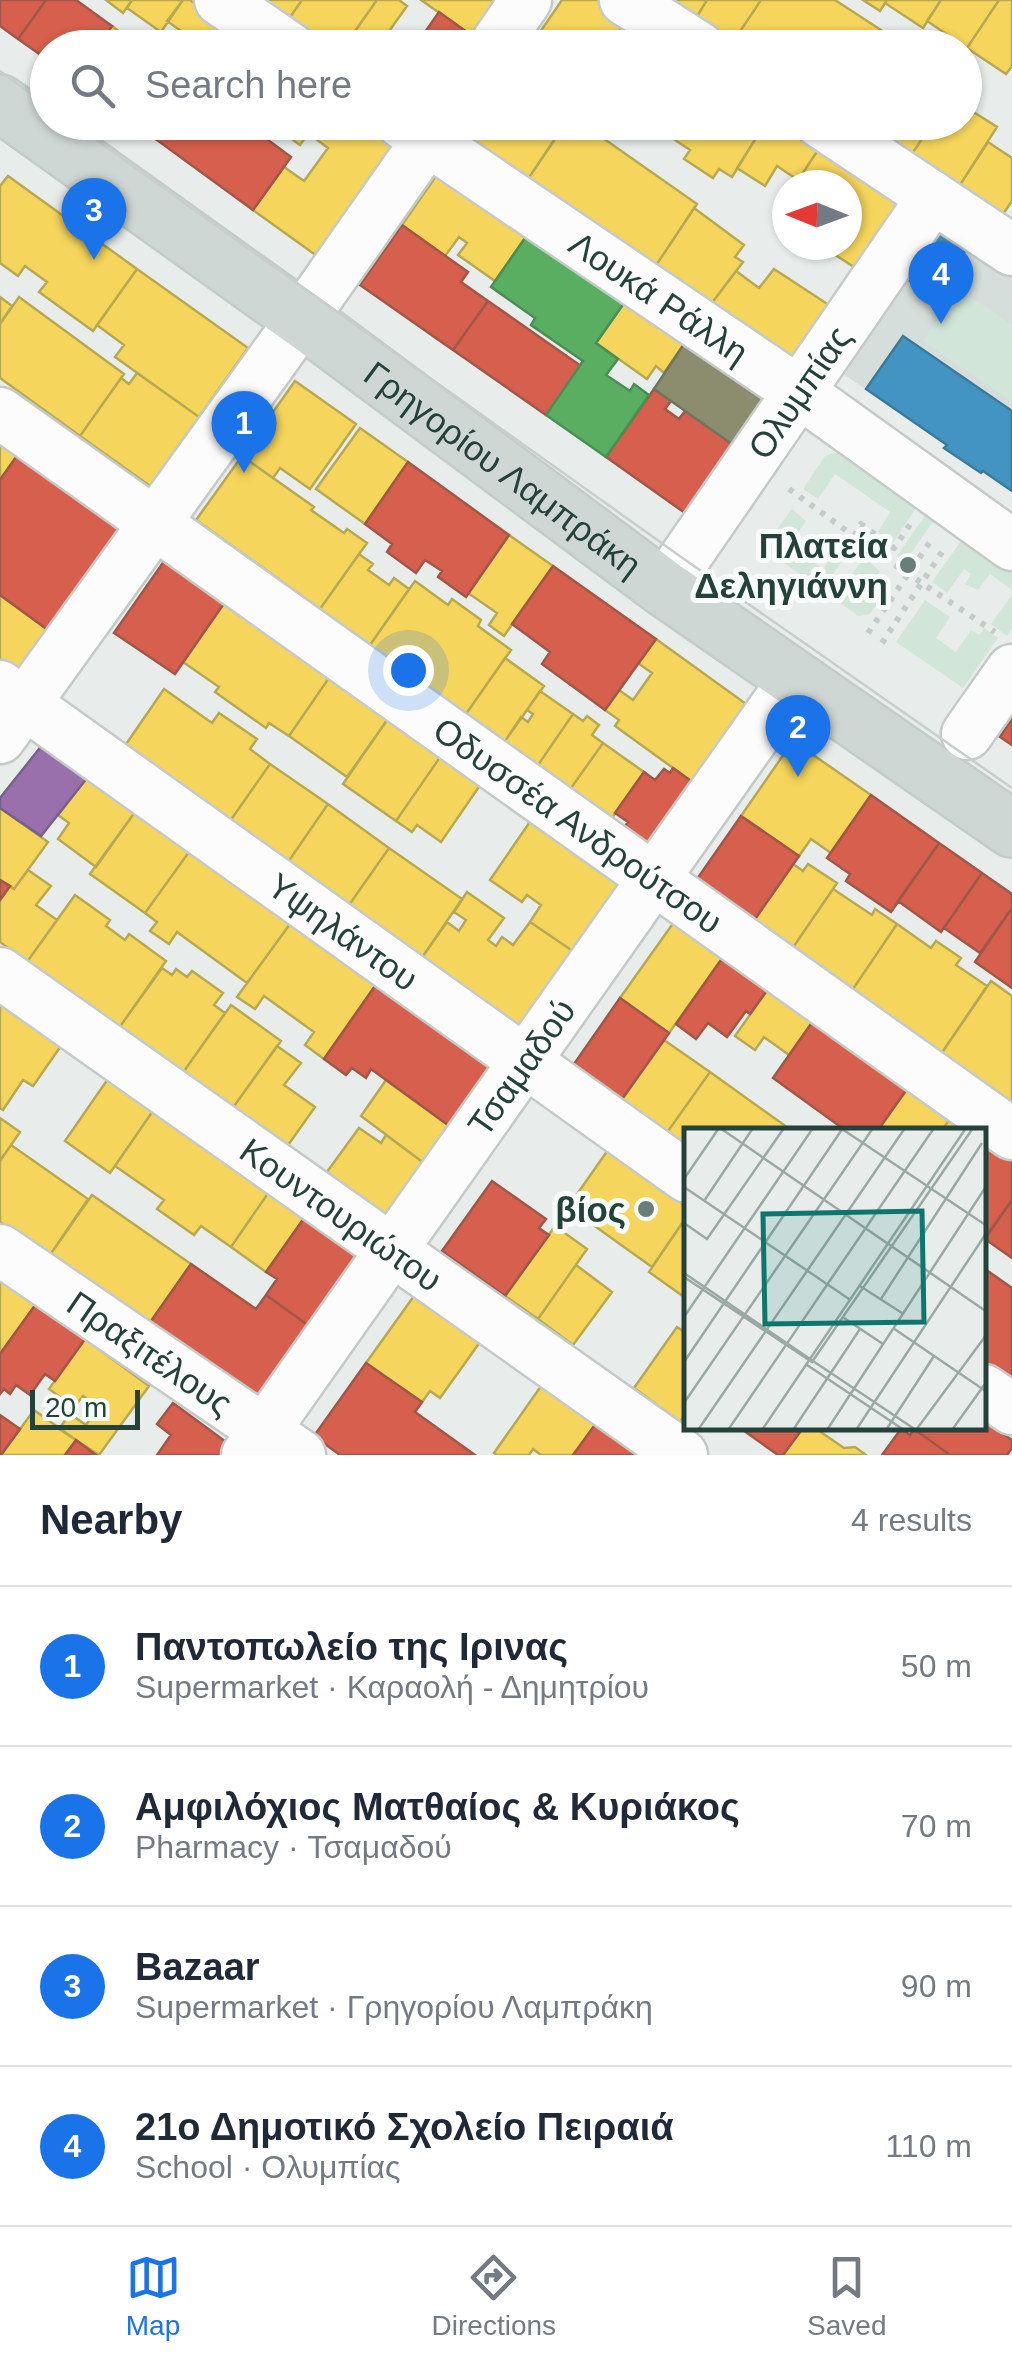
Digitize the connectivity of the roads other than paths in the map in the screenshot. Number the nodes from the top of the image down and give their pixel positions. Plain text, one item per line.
1 (220, 0) edge
2 (526, 0) edge
3 (625, 0) edge
4 (264, 30) edge
5 (505, 30) edge
6 (672, 30) edge
7 (0, 103) edge
8 (30, 124) edge
9 (52, 140) edge
10 (415, 140) edge
11 (440, 140) edge
12 (847, 140) edge
13 (933, 197) junction
14 (1012, 250) edge
15 (302, 319) junction
16 (799, 392) junction
17 (0, 413) edge
18 (155, 523) junction
19 (1012, 545) edge
20 (664, 588) junction
21 (1012, 670) edge
22 (794, 680) junction
23 (8, 709) edge
24 (967, 734) dead end
25 (1012, 829) edge
26 (654, 878) junction
27 (0, 973) edge
28 (524, 1060) junction
29 (1012, 1134) edge
30 (684, 1175) edge
31 (391, 1248) junction
32 (0, 1250) edge
33 (987, 1392) edge
34 (1012, 1409) edge
35 (270, 1447) edge
36 (682, 1455) edge

1 - 4 street
2 - 5 street
3 - 6 street
7 - 8 main road, Γρηγορίου Λαμπράκη
9 - 15 main road, Γρηγορίου Λαμπράκη
10 - 15 street
11 - 16 street, Λουκά Ράλλη
12 - 13 street
13 - 14 street
13 - 16 street, Ολυμπίας
15 - 18 street
15 - 20 main road, Γρηγορίου Λαμπράκη
16 - 19 street, Λουκά Ράλλη
16 - 20 street, Ολυμπίας
17 - 18 street, Οδυσσέα Ανδρούτσου
18 - 23 street
18 - 26 street, Οδυσσέα Ανδρούτσου
20 - 22 main road, Γρηγορίου Λαμπράκη
21 - 24 street
22 - 25 main road, Γρηγορίου Λαμπράκη
22 - 26 street, Τσαμαδού
23 - 28 street, Υψηλάντου
26 - 28 street, Τσαμαδού
26 - 29 street, Οδυσσέα Ανδρούτσου
27 - 31 street, Κουντουριώτου
28 - 30 street, Υψηλάντου
28 - 31 street, Τσαμαδού
31 - 35 street, Τσαμαδού
31 - 36 street, Κουντουριώτου
32 - 35 street, Πραξιτέλους
33 - 34 street

